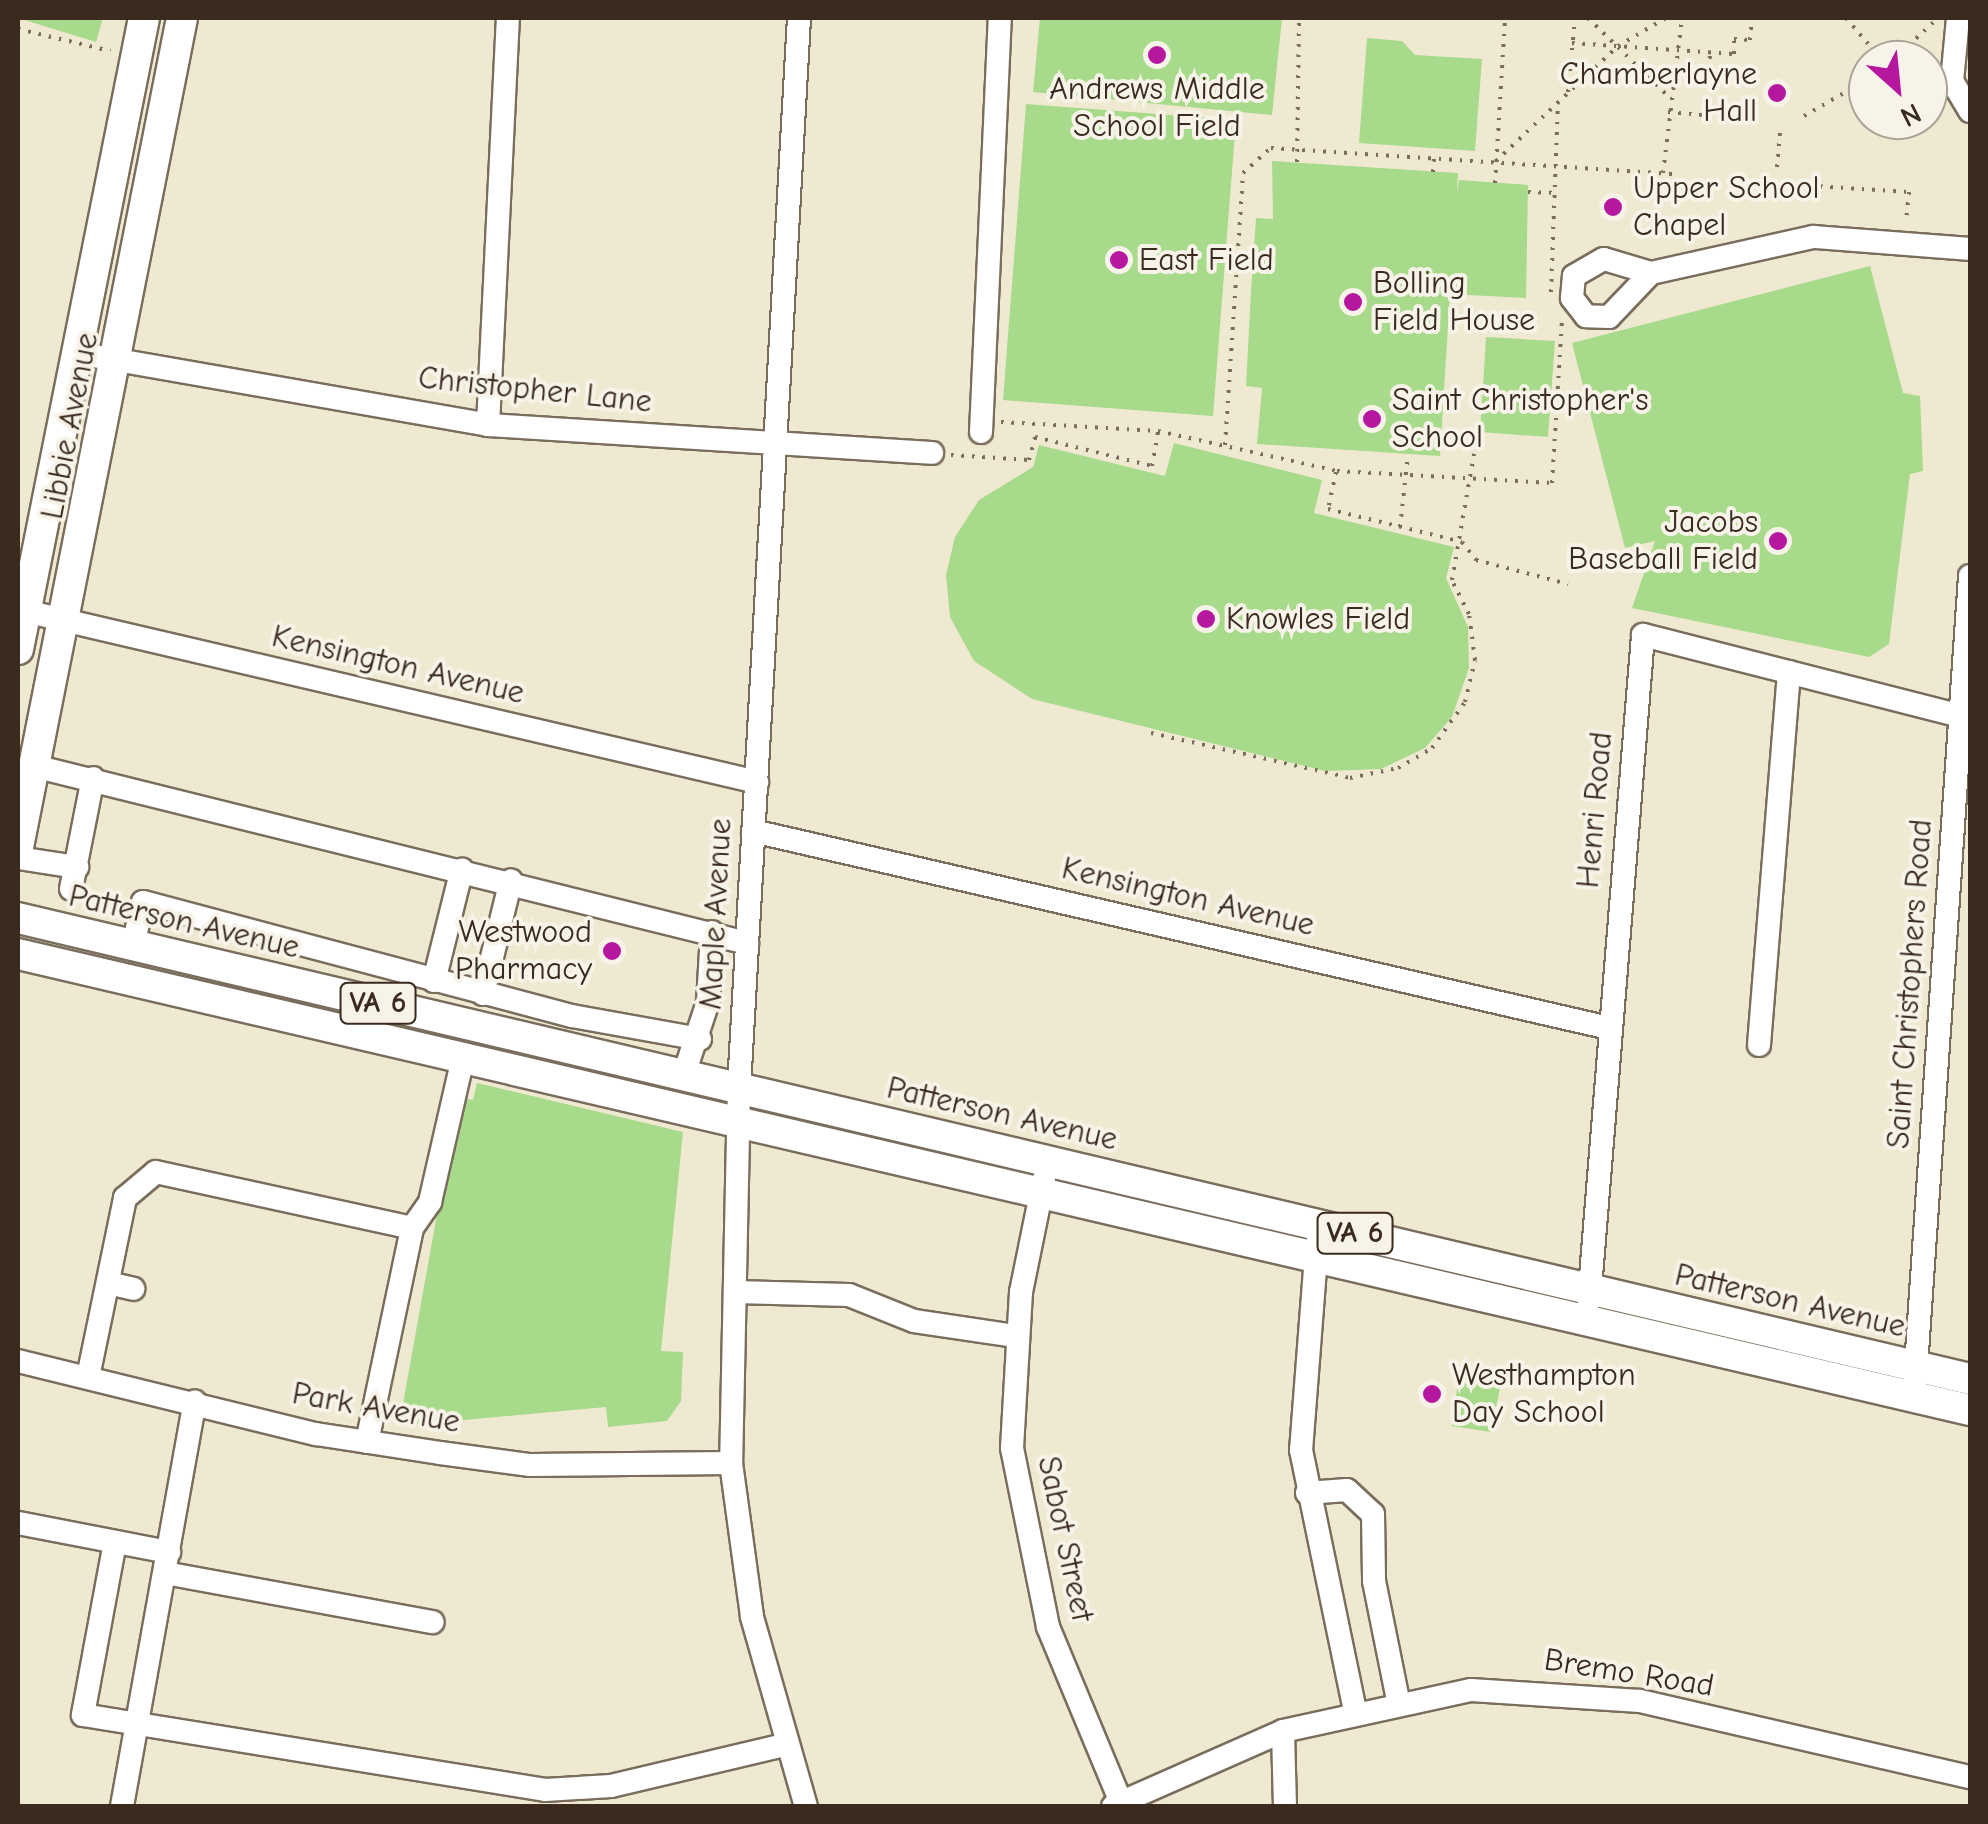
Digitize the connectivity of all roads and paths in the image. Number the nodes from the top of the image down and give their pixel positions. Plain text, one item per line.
1 (144, 18) edge
2 (182, 18) edge
3 (508, 18) edge
4 (799, 18) edge
5 (1000, 18) edge
6 (1298, 18) edge
7 (1504, 18) edge
8 (1575, 18) edge
9 (1588, 18) edge
10 (1666, 18) edge
11 (1682, 18) edge
12 (1752, 18) edge
13 (1846, 18) edge
14 (1938, 18) edge
15 (1958, 18) edge
16 (18, 29) edge
17 (1865, 40) edge
18 (1915, 40) edge
19 (1572, 43) junction
20 (1618, 46) junction
21 (1680, 50) junction
22 (1710, 52) junction
23 (136, 57) junction
24 (1679, 67) junction
25 (1848, 91) edge
26 (1568, 94) junction
27 (1669, 97) junction
28 (1558, 102) junction
29 (1970, 111) edge
30 (1668, 112) junction
31 (1804, 116) dead end
32 (1761, 120) dead end
33 (1780, 129) dead end
34 (1298, 150) junction
35 (1434, 158) junction
36 (1297, 162) dead end
37 (1496, 162) junction
38 (1555, 165) junction
39 (1777, 168) dead end
40 (1434, 172) dead end
41 (1663, 173) junction
42 (1676, 174) dead end
43 (1495, 182) dead end
44 (1799, 185) dead end
45 (1528, 192) dead end
46 (1553, 193) junction
47 (1906, 222) dead end
48 (1550, 246) junction
49 (1970, 249) edge
50 (1570, 257) dead end
51 (1651, 273) dead end
52 (1559, 302) dead end
53 (1562, 310) dead end
54 (76, 353) junction
55 (120, 358) junction
56 (488, 425) junction
57 (1158, 431) junction
58 (981, 432) junction
59 (772, 443) junction
60 (1225, 446) junction
61 (942, 454) junction
62 (1408, 454) dead end
63 (1474, 454) dead end
64 (1337, 471) junction
65 (1407, 475) junction
66 (1473, 479) junction
67 (1400, 527) junction
68 (1462, 542) junction
69 (1970, 576) edge
70 (1568, 584) dead end
71 (66, 620) junction
72 (20, 628) edge
73 (1789, 672) junction
74 (1961, 716) junction
75 (1152, 733) dead end
76 (34, 766) junction
77 (93, 778) junction
78 (756, 782) junction
79 (753, 831) junction
80 (18, 847) edge
81 (18, 858) edge
82 (462, 869) junction
83 (511, 880) junction
84 (18, 918) edge
85 (712, 932) junction
86 (747, 943) junction
87 (134, 946) junction
88 (18, 954) edge
89 (434, 981) junction
90 (483, 994) junction
91 (1609, 1028) junction
92 (700, 1040) junction
93 (1759, 1045) dead end
94 (463, 1058) junction
95 (684, 1074) junction
96 (739, 1088) junction
97 (738, 1122) junction
98 (1050, 1161) junction
99 (1040, 1191) junction
100 (412, 1228) junction
101 (1318, 1240) junction
102 (108, 1282) junction
103 (134, 1289) dead end
104 (735, 1292) junction
105 (1589, 1304) junction
106 (1016, 1336) junction
107 (18, 1360) edge
108 (1916, 1366) junction
109 (88, 1377) junction
110 (1970, 1379) edge
111 (1914, 1397) junction
112 (195, 1402) junction
113 (1970, 1410) edge
114 (366, 1442) junction
115 (731, 1463) junction
116 (1307, 1493) junction
117 (18, 1523) edge
118 (115, 1542) junction
119 (167, 1562) junction
120 (433, 1622) dead end
121 (1398, 1700) junction
122 (1355, 1710) junction
123 (138, 1725) junction
124 (1283, 1731) junction
125 (784, 1745) junction
126 (1970, 1776) edge
127 (1125, 1803) edge
128 (122, 1806) edge
129 (806, 1806) edge
130 (1285, 1806) edge

1 - 23 main road, Libbie Avenue
2 - 55 main road, Libbie Avenue
3 - 56 street
4 - 59 street, Maple Avenue
5 - 58 street
6 - 34 path
7 - 37 path
8 - 19 path
9 - 20 path
10 - 20 path
11 - 21 path
12 - 22 path
13 - 17 path
14 - 18 path
15 - 29 street
16 - 23 path
19 - 20 path
19 - 26 path
20 - 21 path
20 - 26 path
20 - 27 path
21 - 22 path
21 - 24 path
22 - 24 path
23 - 54 main road, Libbie Avenue
24 - 27 path
25 - 31 path
26 - 28 path
27 - 30 path
28 - 37 path
28 - 38 path
30 - 32 path
30 - 41 path
33 - 39 path
34 - 35 path
34 - 36 path
34 - 60 path
35 - 37 path
35 - 40 path
37 - 38 path
37 - 43 path
38 - 41 path
38 - 46 path
41 - 42 path
44 - 47 path
45 - 46 path
46 - 48 path
48 - 50 path
48 - 52 path
49 - 51 street
53 - 66 path
54 - 55 street, Christopher Lane
54 - 72 main road, Libbie Avenue
55 - 56 street, Christopher Lane
55 - 71 main road, Libbie Avenue
56 - 59 street, Christopher Lane
57 - 58 path
57 - 60 path
57 - 61 path
58 - 61 path
59 - 61 street, Christopher Lane
59 - 78 street, Maple Avenue
60 - 64 path
62 - 65 path
63 - 66 path
64 - 65 path
64 - 67 path
65 - 66 path
65 - 67 path
66 - 68 path
67 - 68 path
68 - 70 path
68 - 75 path
69 - 74 street, Saint Christophers Road
71 - 72 street, Kensington Avenue
71 - 76 main road, Libbie Avenue
71 - 78 street, Kensington Avenue
73 - 74 street, Henri Road
73 - 91 street, Henri Road
73 - 93 street
74 - 108 street, Saint Christophers Road
76 - 77 street
76 - 80 main road, Libbie Avenue
77 - 81 street
77 - 82 street
78 - 79 street, Maple Avenue
79 - 86 street, Maple Avenue
79 - 91 street, Kensington Avenue
82 - 83 street
82 - 89 street
83 - 85 street
83 - 90 street
84 - 87 main road, Patterson Avenue / VA 6
85 - 86 street
85 - 92 street
86 - 96 street, Maple Avenue
87 - 89 street
87 - 95 main road, Patterson Avenue / VA 6
88 - 94 main road, Patterson Avenue / VA 6
89 - 90 street
90 - 92 street
91 - 105 street, Henri Road
92 - 95 street
94 - 97 main road, Patterson Avenue / VA 6
94 - 100 street
95 - 96 main road, Patterson Avenue / VA 6
96 - 97 street, Maple Avenue
96 - 98 main road, Patterson Avenue / VA 6
97 - 99 main road, Patterson Avenue / VA 6
97 - 104 street, Maple Avenue
98 - 99 street, Sabot Street
98 - 101 main road, Patterson Avenue / VA 6
99 - 101 main road, Patterson Avenue / VA 6
99 - 106 street, Sabot Street
100 - 102 street
100 - 114 street
101 - 105 main road, Patterson Avenue / VA 6
101 - 116 street
102 - 103 street
102 - 109 street
104 - 106 street
104 - 115 street, Maple Avenue
105 - 108 main road, Patterson Avenue / VA 6
105 - 111 main road, Patterson Avenue / VA 6
106 - 127 street, Sabot Street
107 - 109 street, Park Avenue
108 - 110 main road, Patterson Avenue / VA 6
108 - 111 street, Saint Christophers Road
109 - 112 street, Park Avenue
111 - 113 main road, Patterson Avenue / VA 6
112 - 114 street, Park Avenue
112 - 119 street
114 - 115 street, Park Avenue
115 - 125 street, Maple Avenue
116 - 121 street
116 - 122 street
117 - 118 street
118 - 119 street
118 - 123 street
119 - 120 street
119 - 123 street
121 - 122 street, Bremo Road
121 - 126 street, Bremo Road
122 - 124 street, Bremo Road
123 - 125 street
123 - 128 street
124 - 127 street, Bremo Road
124 - 130 street
125 - 129 street, Maple Avenue

